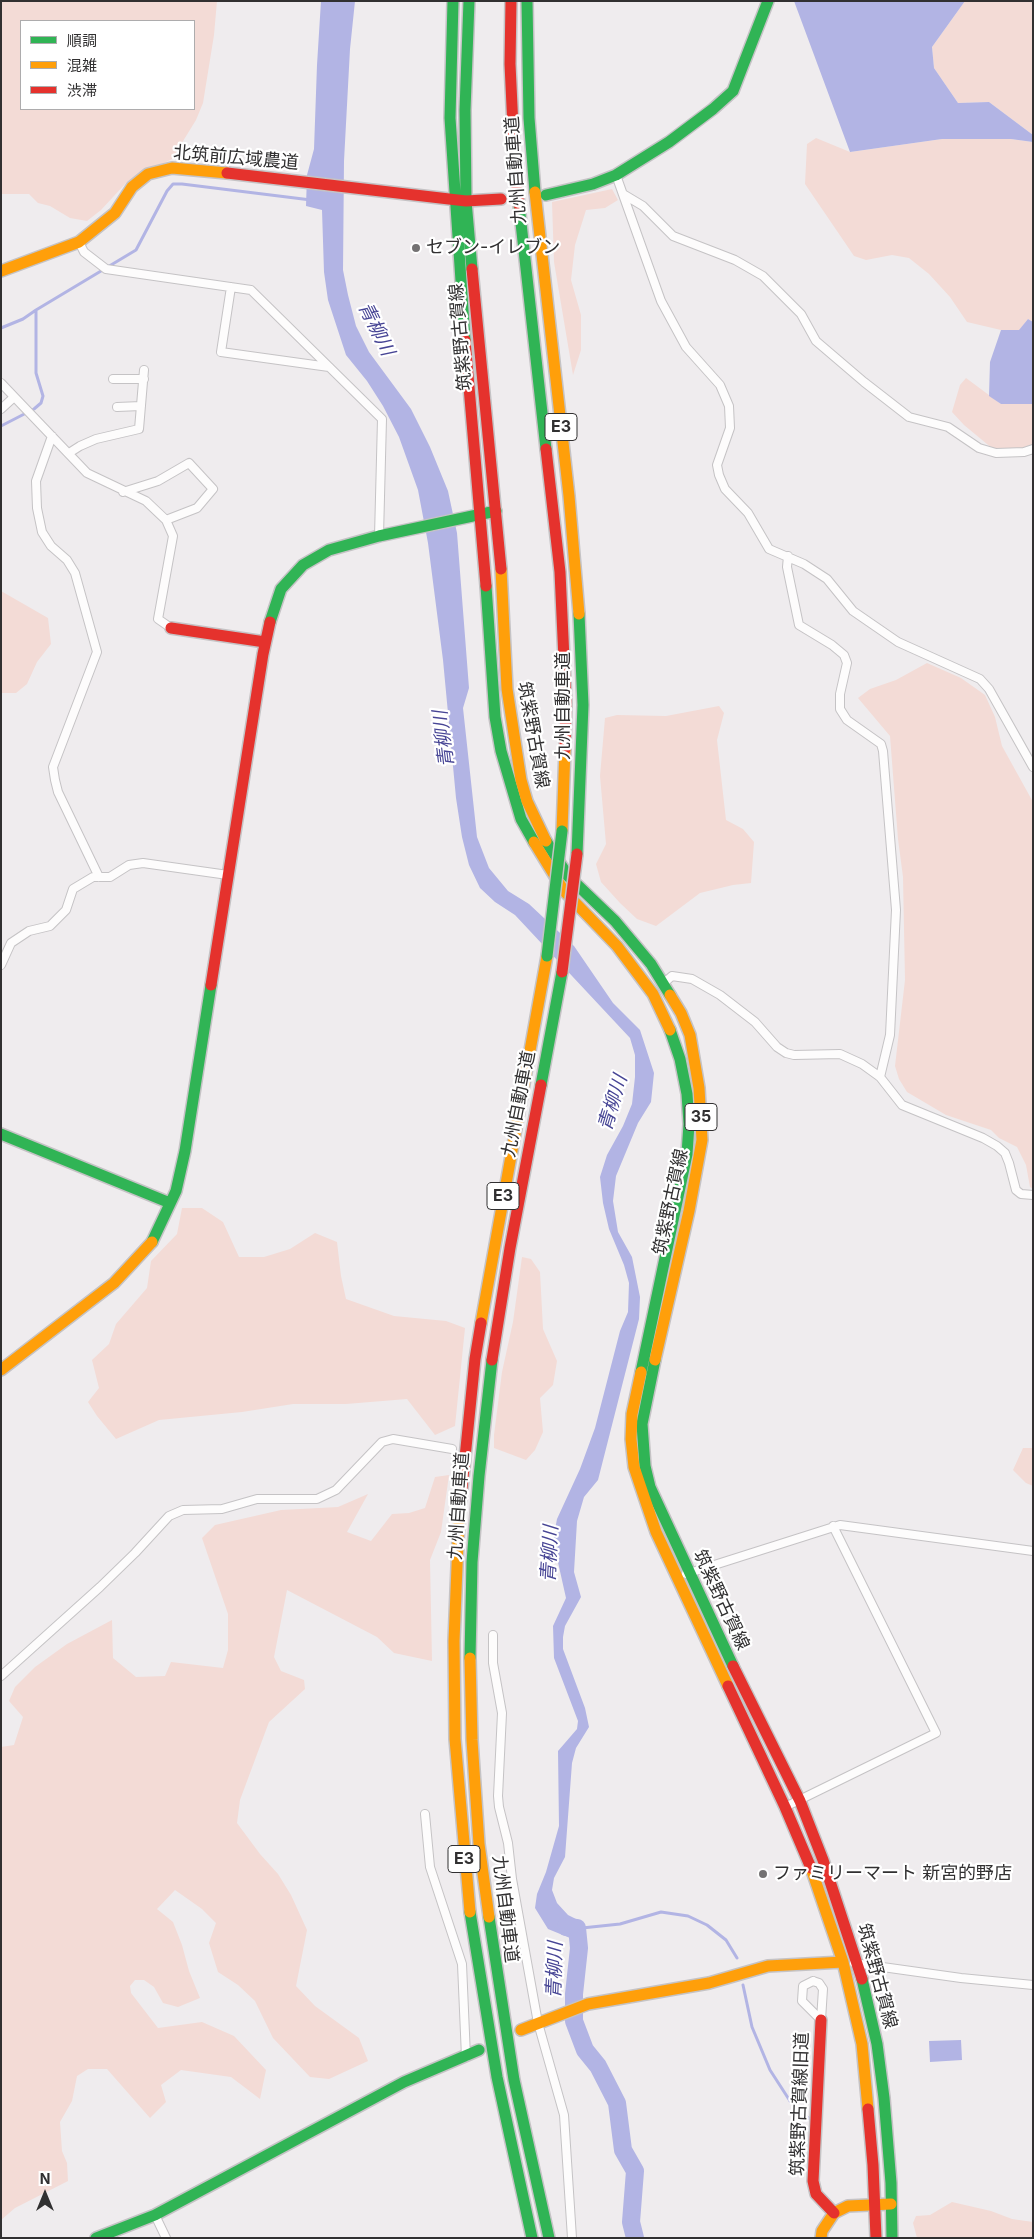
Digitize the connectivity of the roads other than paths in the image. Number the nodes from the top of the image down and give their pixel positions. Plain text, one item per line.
1 (453, 1) edge
2 (469, 1) edge
3 (511, 1) edge
4 (527, 1) edge
5 (768, 1) edge
6 (616, 175) junction
7 (623, 194) junction
8 (546, 195) dead end
9 (454, 199) junction
10 (501, 199) dead end
11 (466, 201) junction
12 (79, 242) junction
13 (1, 270) edge
14 (231, 287) junction
15 (329, 366) junction
16 (144, 370) dead end
17 (113, 379) dead end
18 (144, 379) junction
19 (1, 383) edge
20 (13, 398) junction
21 (117, 406) dead end
22 (141, 406) junction
23 (1, 409) edge
24 (52, 436) junction
25 (1033, 449) edge
26 (69, 453) junction
27 (123, 492) junction
28 (496, 511) junction
29 (481, 514) junction
30 (166, 520) junction
31 (379, 536) junction
32 (788, 556) junction
33 (171, 628) joint
34 (265, 642) junction
35 (1033, 767) edge
36 (228, 875) junction
37 (99, 877) junction
38 (1, 965) edge
39 (664, 983) junction
40 (880, 1077) junction
41 (1, 1134) edge
42 (1033, 1195) edge
43 (170, 1203) junction
44 (1, 1370) edge
45 (452, 1449) dead end
46 (833, 1526) junction
47 (1033, 1550) edge
48 (689, 1573) junction
49 (676, 1575) junction
50 (493, 1635) dead end
51 (1, 1676) edge
52 (800, 1801) junction
53 (785, 1807) junction
54 (425, 1814) dead end
55 (843, 1962) junction
56 (857, 1963) junction
57 (1033, 1985) edge
58 (821, 2020) junction
59 (538, 2023) junction
60 (521, 2030) dead end
61 (479, 2050) dead end
62 (466, 2057) junction
63 (891, 2204) junction
64 (876, 2205) junction
65 (834, 2213) junction
66 (155, 2215) junction
67 (96, 2238) edge
68 (166, 2238) edge
69 (532, 2238) edge
70 (549, 2238) edge
71 (572, 2238) edge
72 (821, 2238) edge
73 (876, 2238) edge
74 (892, 2238) edge

1 - 9 main road, 筑紫野古賀線 / 35
2 - 11 main road, 筑紫野古賀線 / 35
3 - 69 main road, 九州自動車道 / E3, bridge
4 - 70 main road, 九州自動車道 / E3, bridge
5 - 6 main road
6 - 7 street
6 - 8 main road
7 - 25 street
7 - 32 street
9 - 11 main road, 北筑前広域農道
9 - 12 main road, 北筑前広域農道
9 - 29 main road, 筑紫野古賀線 / 35
10 - 11 main road, 北筑前広域農道
11 - 28 main road, 筑紫野古賀線 / 35
12 - 13 main road, 北筑前広域農道
12 - 14 street
14 - 15 street
14 - 15 street
15 - 31 street
16 - 18 street
17 - 18 street
18 - 22 street
19 - 20 street
20 - 23 street
20 - 24 street
21 - 22 street
22 - 26 street
24 - 26 street
24 - 37 street
26 - 27 street
27 - 30 street
27 - 30 street
28 - 29 main road
28 - 39 main road, 筑紫野古賀線 / 35
29 - 31 main road
29 - 49 main road, 筑紫野古賀線 / 35
30 - 33 street
31 - 34 main road
32 - 35 street
32 - 40 street
33 - 34 main road
34 - 36 main road
36 - 37 street
36 - 43 main road
37 - 38 street
39 - 40 street
39 - 48 main road, 筑紫野古賀線 / 35
40 - 42 street
41 - 43 main road
43 - 44 main road
45 - 51 street
46 - 47 street
46 - 48 street
46 - 52 street
48 - 49 street
48 - 52 main road, 筑紫野古賀線 / 35
49 - 53 main road, 筑紫野古賀線 / 35
50 - 59 street
52 - 53 street
52 - 56 main road, 筑紫野古賀線 / 35
53 - 55 main road, 筑紫野古賀線 / 35
54 - 62 street
55 - 56 street
55 - 59 main road
55 - 64 main road, 筑紫野古賀線 / 35
56 - 57 street
56 - 63 main road, 筑紫野古賀線 / 35
58 - 58 street, 筑紫野古賀線旧道
58 - 65 main road, 筑紫野古賀線旧道
59 - 60 main road
59 - 71 street
61 - 62 main road
62 - 66 main road
63 - 64 main road
63 - 74 main road, 筑紫野古賀線 / 35
64 - 65 main road
64 - 73 main road, 筑紫野古賀線 / 35
65 - 72 main road
66 - 67 main road
66 - 68 street

